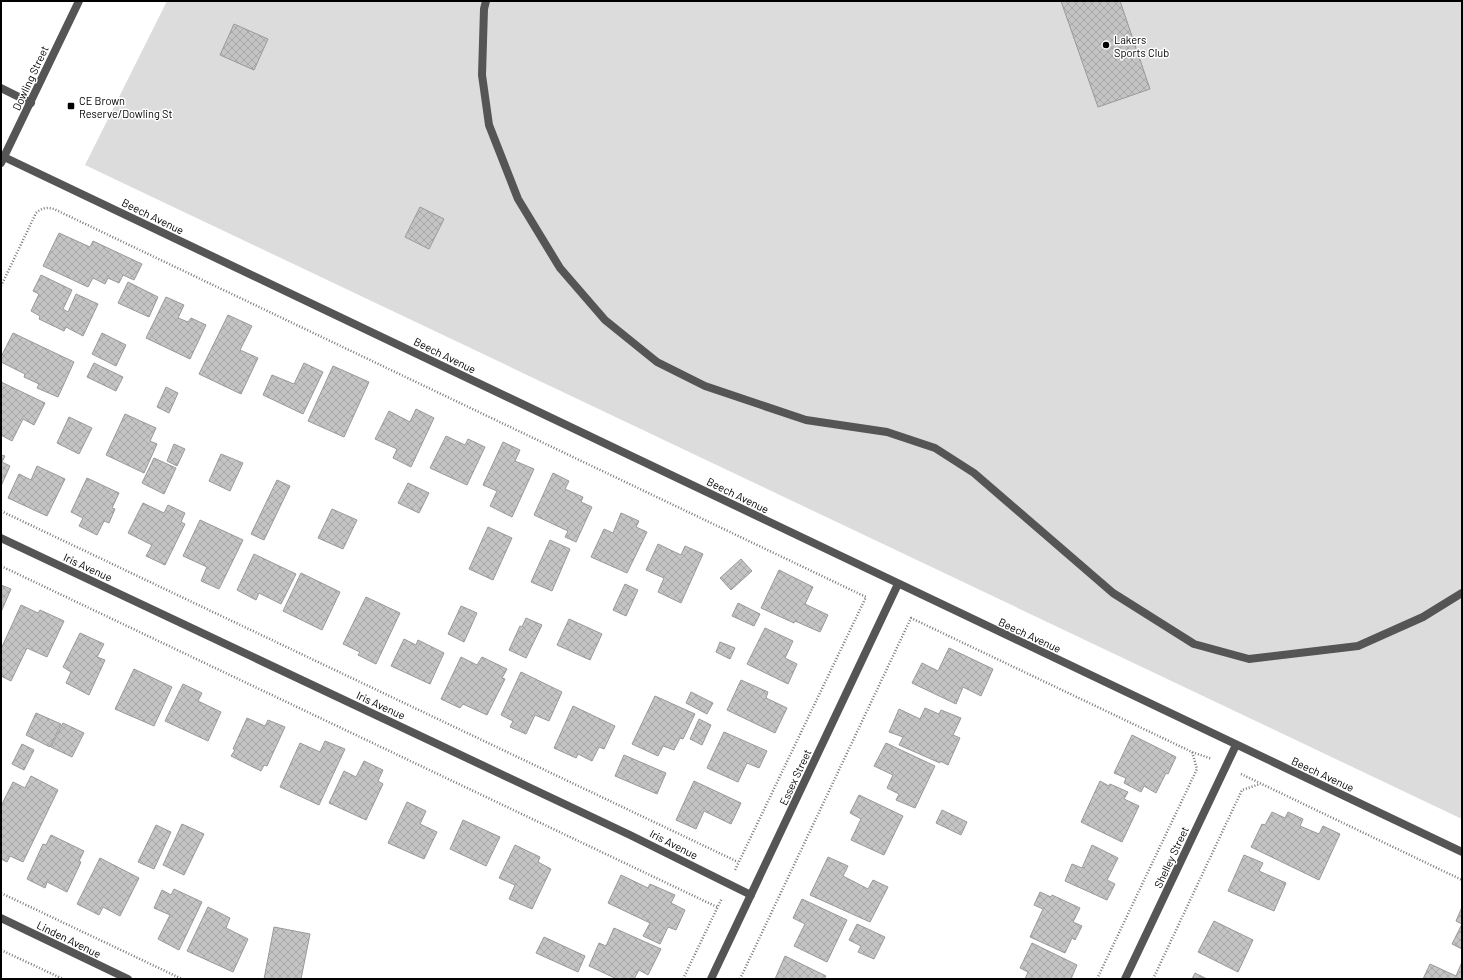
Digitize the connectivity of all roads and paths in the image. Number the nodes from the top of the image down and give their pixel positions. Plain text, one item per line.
1 (79, 1) edge
2 (486, 1) edge
3 (1, 88) edge
4 (31, 103) junction
5 (2, 160) edge
6 (1, 286) edge
7 (1, 511) edge
8 (1, 538) edge
9 (1, 566) edge
10 (898, 584) junction
11 (1462, 593) edge
12 (1236, 745) junction
13 (1192, 752) junction
14 (1227, 766) junction
15 (1261, 784) junction
16 (1462, 852) edge
17 (738, 862) junction
18 (1462, 880) edge
19 (728, 884) junction
20 (1, 893) edge
21 (751, 895) junction
22 (717, 907) junction
23 (1, 918) edge
24 (1, 950) edge
25 (63, 979) edge
26 (128, 979) edge
27 (182, 979) edge
28 (683, 979) edge
29 (711, 979) edge
30 (740, 979) edge
31 (1097, 979) edge
32 (1125, 979) edge
33 (1153, 979) edge

1 - 4 street, Dowling Street
2 - 11 street
3 - 4 street
4 - 5 street, Dowling Street
5 - 10 street, Beech Avenue
6 - 17 path
7 - 17 path
8 - 19 street, Iris Avenue
9 - 22 path
10 - 12 street, Beech Avenue
10 - 21 street, Essex Street
12 - 14 street, Shelley Street
12 - 16 street, Beech Avenue
13 - 14 path
13 - 30 path
13 - 31 path
14 - 15 path
14 - 32 street, Shelley Street
15 - 18 path
15 - 33 path
17 - 19 path
19 - 21 street, Iris Avenue
19 - 22 path
20 - 27 path
21 - 29 street, Essex Street
22 - 28 path
23 - 26 street, Linden Avenue
24 - 25 path

